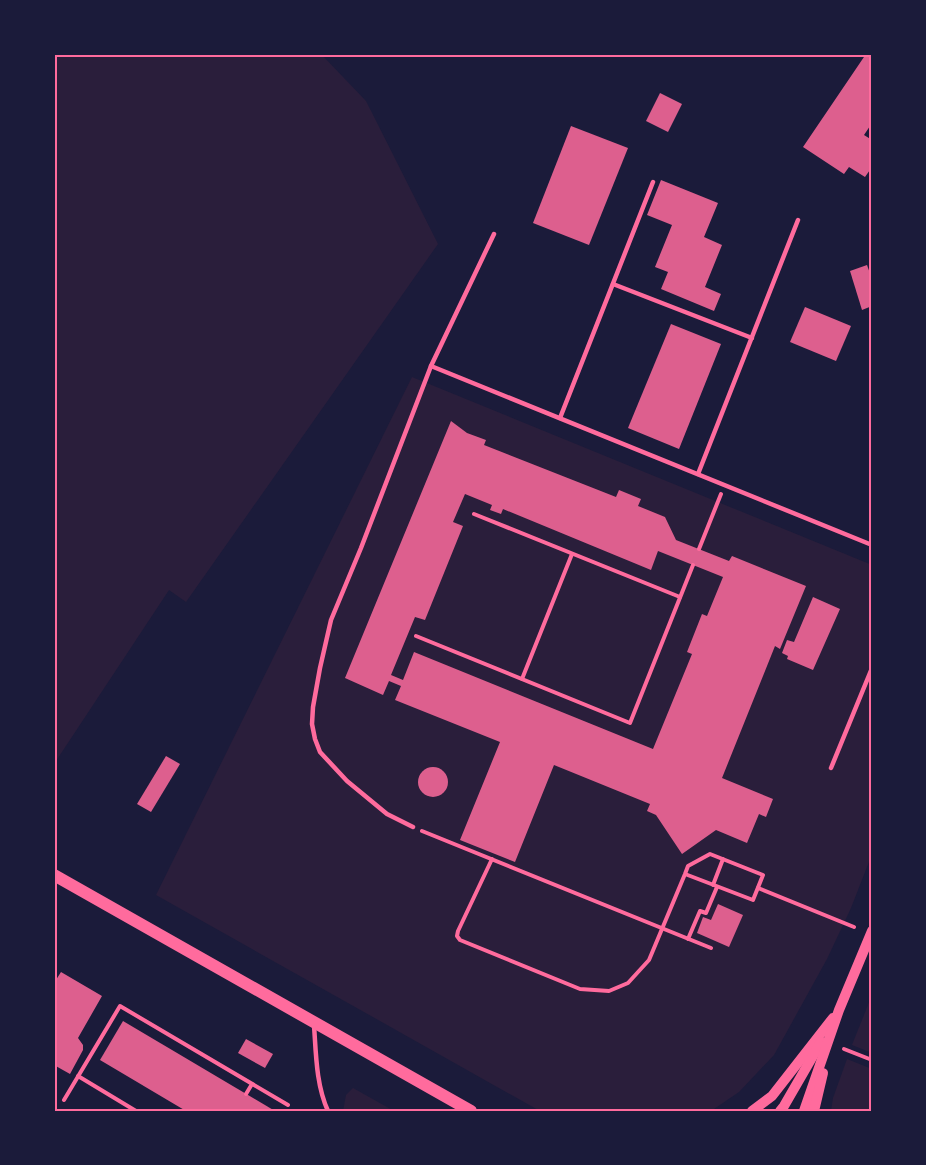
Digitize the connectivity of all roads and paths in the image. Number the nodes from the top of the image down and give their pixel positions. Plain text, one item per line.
1 (653, 183) dead end
2 (798, 220) dead end
3 (494, 234) dead end
4 (613, 284) junction
5 (752, 339) junction
6 (431, 366) junction
7 (560, 418) junction
8 (698, 474) junction
9 (725, 485) junction
10 (474, 514) dead end
11 (872, 545) edge
12 (699, 549) dead end
13 (572, 554) junction
14 (693, 565) dead end
15 (680, 597) junction
16 (416, 636) dead end
17 (872, 668) edge
18 (522, 679) junction
19 (831, 768) dead end
20 (413, 827) joint
21 (723, 859) junction
22 (492, 860) junction
23 (685, 874) junction
24 (54, 875) edge
25 (715, 886) junction
26 (758, 888) junction
27 (854, 927) dead end
28 (662, 928) junction
29 (872, 931) edge
30 (688, 939) junction
31 (711, 948) dead end
32 (839, 1010) junction
33 (313, 1022) junction
34 (844, 1049) dead end
35 (872, 1060) edge
36 (78, 1076) junction
37 (252, 1084) junction
38 (246, 1094) dead end
39 (64, 1100) dead end
40 (288, 1105) dead end
41 (136, 1111) edge
42 (328, 1111) edge
43 (471, 1111) edge
44 (753, 1111) edge
45 (780, 1111) edge
46 (804, 1111) edge
47 (814, 1111) edge

1 - 4 lane
2 - 5 lane
3 - 6 lane
4 - 5 lane
4 - 7 lane
5 - 8 lane
6 - 7 lane
6 - 20 lane
7 - 8 lane
8 - 9 lane
9 - 11 lane
9 - 12 path
10 - 13 path
13 - 15 path
13 - 18 path
14 - 15 path
15 - 18 path
16 - 18 path
17 - 19 lane
20 - 22 path
21 - 23 path
21 - 25 path
21 - 26 path
22 - 28 path
22 - 28 path
23 - 25 path
23 - 28 path
24 - 33 main road
25 - 26 path
25 - 30 path
26 - 27 path
28 - 30 path
29 - 32 street
30 - 31 path
32 - 44 street
32 - 45 street
32 - 46 street
32 - 47 street
33 - 42 lane
33 - 43 main road
34 - 35 path
36 - 37 path
36 - 39 path
36 - 41 path
37 - 38 path
37 - 40 path

